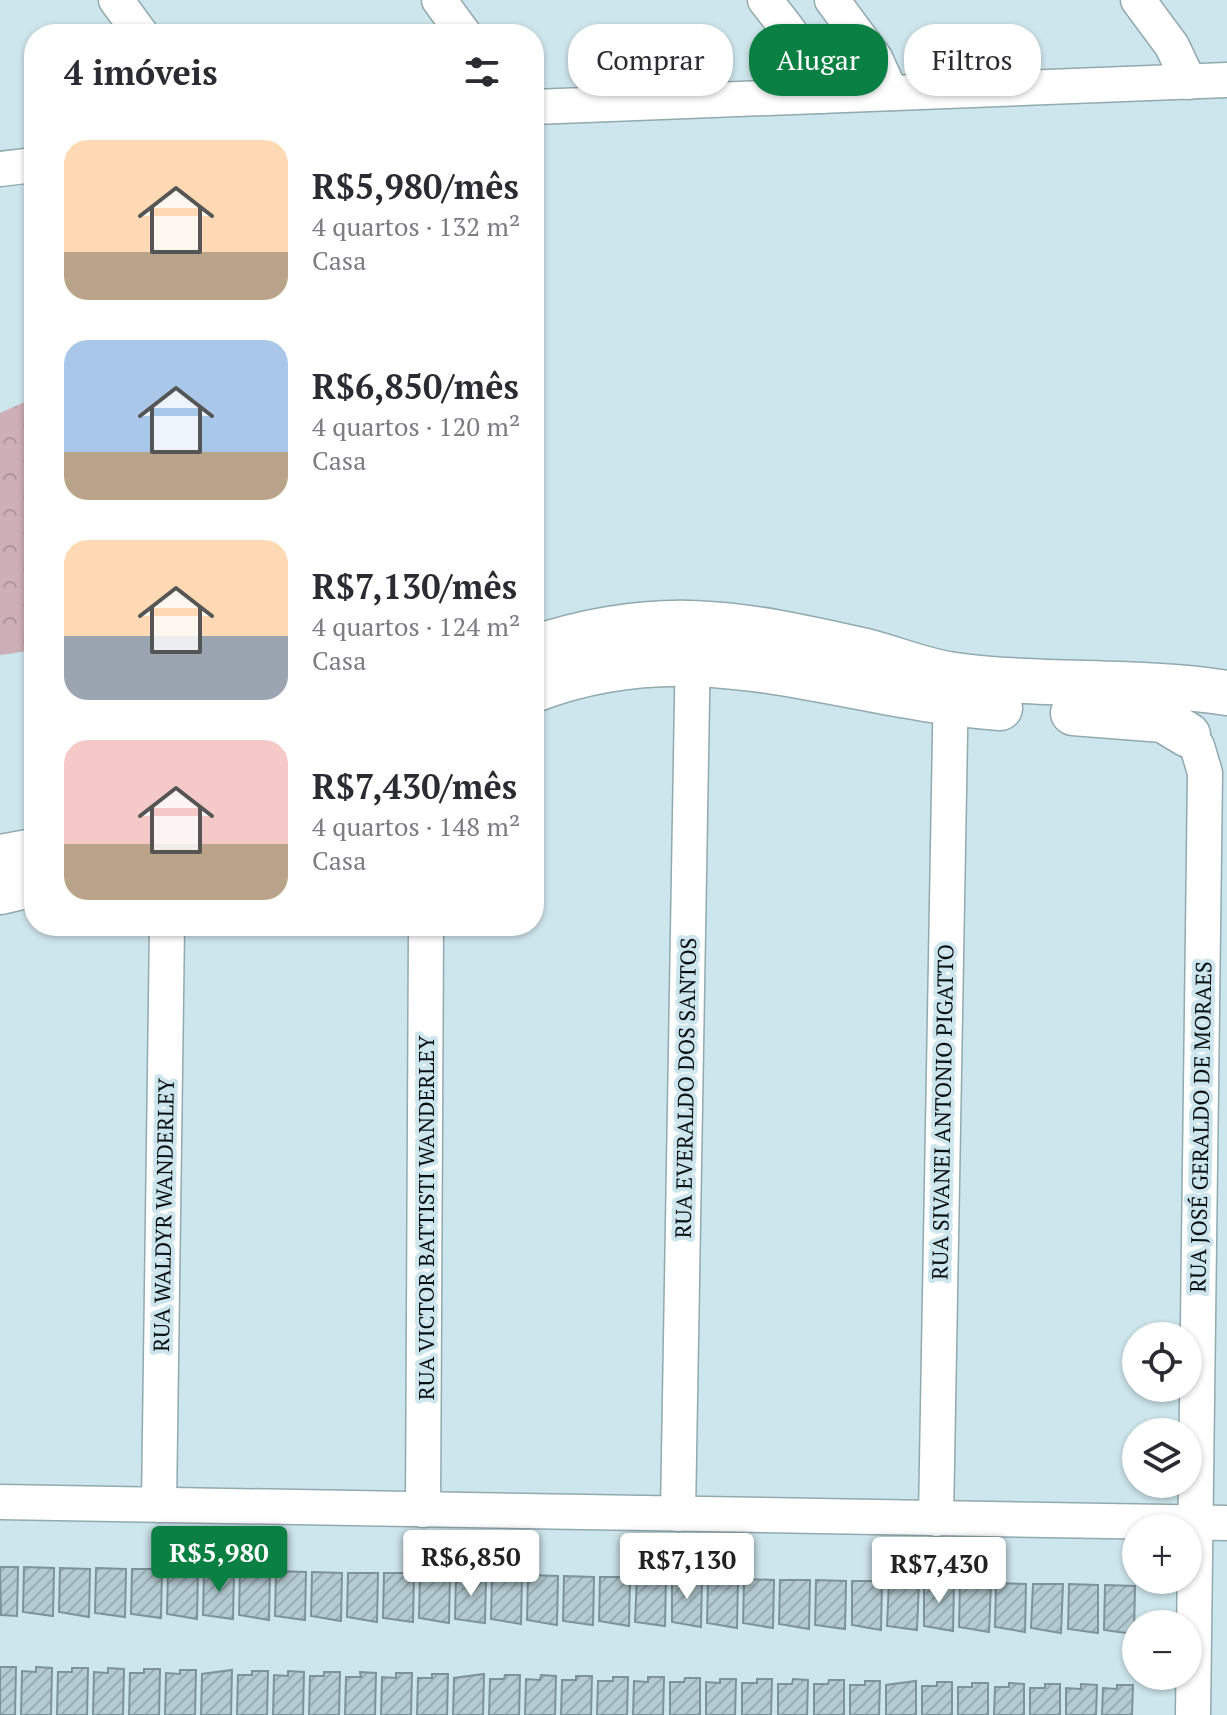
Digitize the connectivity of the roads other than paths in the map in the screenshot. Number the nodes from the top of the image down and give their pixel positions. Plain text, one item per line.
1 (116, 0) edge
2 (439, 0) edge
3 (765, 0) edge
4 (832, 0) edge
5 (1138, 0) edge
6 (134, 24) edge
7 (457, 24) edge
8 (783, 24) edge
9 (1227, 80) edge
10 (1189, 82) junction
11 (888, 93) edge
12 (891, 93) junction
13 (822, 96) edge
14 (544, 107) edge
15 (24, 166) edge
16 (0, 169) edge
17 (693, 641) junction
18 (544, 645) edge
19 (544, 687) edge
20 (950, 689) junction
21 (1227, 693) edge
22 (1188, 735) joint
23 (24, 853) edge
24 (0, 857) edge
25 (24, 886) edge
26 (0, 892) edge
27 (167, 936) edge
28 (426, 936) edge
29 (0, 1502) edge
30 (159, 1505) junction
31 (423, 1510) junction
32 (678, 1514) junction
33 (936, 1519) junction
34 (1211, 1524) edge
35 (1193, 1715) edge

1 - 6 street
2 - 7 street
3 - 8 street
4 - 12 street
5 - 10 street
9 - 10 street
10 - 12 street
11 - 12 street
13 - 14 street
15 - 16 street
17 - 18 street
17 - 19 street
17 - 20 street
17 - 32 street, RUA EVERALDO DOS SANTOS
20 - 21 street
20 - 22 street
20 - 33 street, RUA SIVANEI ANTONIO PIGATTO
22 - 34 street, RUA JOSÉ GERALDO DE MORAES
23 - 24 street
25 - 26 street
27 - 30 street, RUA WALDYR WANDERLEY
28 - 31 street, RUA VICTOR BATTISTI WANDERLEY
29 - 30 street
30 - 31 street
31 - 32 street
32 - 33 street
33 - 34 street
34 - 35 street, RUA JOSÉ GERALDO DE MORAES

